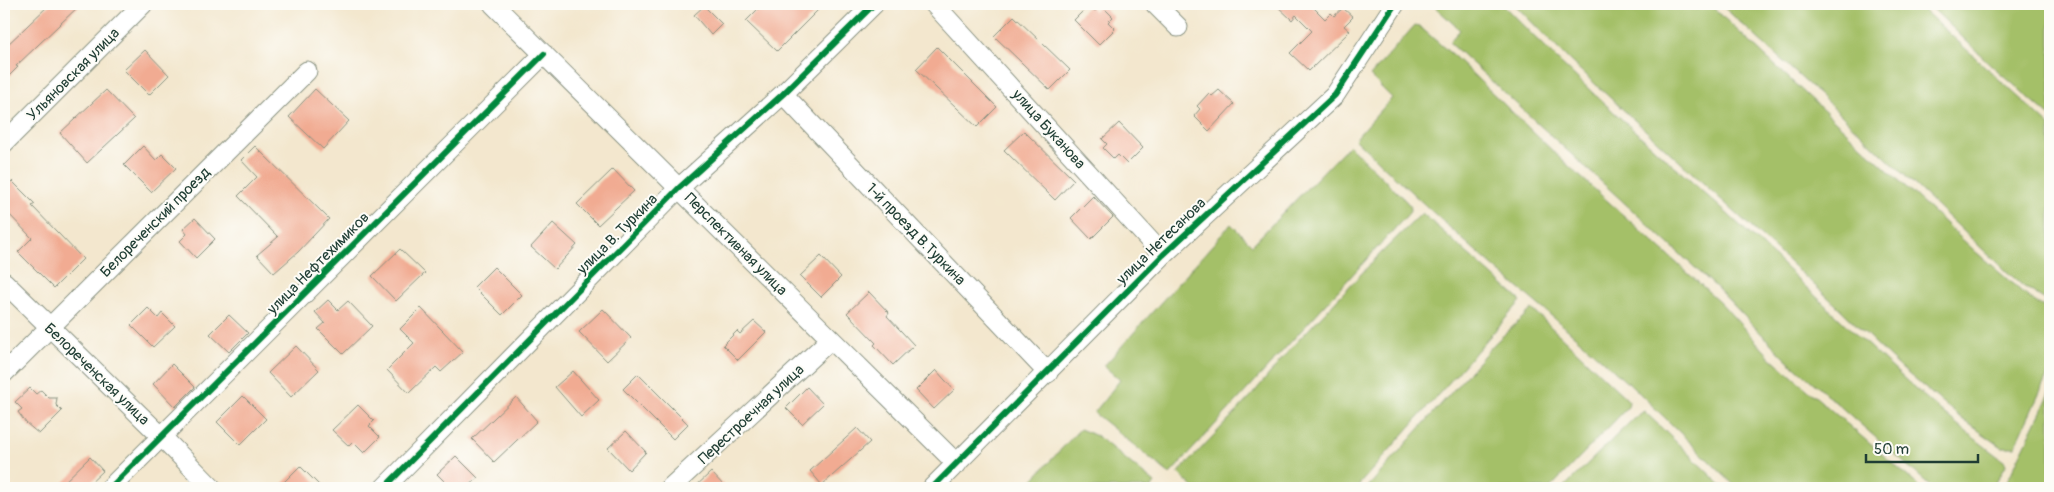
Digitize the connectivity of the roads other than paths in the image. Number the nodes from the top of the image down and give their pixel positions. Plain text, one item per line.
1 (143, 4) edge
2 (493, 4) edge
3 (874, 4) edge
4 (934, 4) edge
5 (1155, 4) edge
6 (1396, 4) edge
7 (1178, 27) dead end
8 (544, 54) junction
9 (307, 71) dead end
10 (783, 94) junction
11 (4, 143) edge
12 (679, 188) junction
13 (1163, 255) junction
14 (4, 282) edge
15 (49, 328) junction
16 (832, 339) junction
17 (4, 373) edge
18 (1048, 373) junction
19 (162, 437) junction
20 (957, 464) junction
21 (110, 488) edge
22 (212, 488) edge
23 (384, 488) edge
24 (670, 488) edge
25 (932, 488) edge

1 - 11 street, Ульяновская улица
2 - 8 street, Перспективная улица
3 - 10 street, улица В. Туркина
4 - 13 street, улица Буканова
5 - 7 street
6 - 13 street, улица Нетесанова
8 - 12 street, Перспективная улица
8 - 19 street, улица Нефтехимиков
9 - 15 street, Белореченский проезд
10 - 12 street, улица В. Туркина
10 - 18 street, 1-й проезд В.Туркина
12 - 16 street, Перспективная улица
12 - 23 street, улица В. Туркина
13 - 18 street, улица Нетесанова
14 - 15 street, Белореченская улица
15 - 17 street, Белореченский проезд
15 - 19 street, Белореченская улица
16 - 20 street, Перспективная улица
16 - 24 street, Перестроечная улица
18 - 20 street, улица Нетесанова
19 - 21 street, улица Нефтехимиков
19 - 22 street, Белореченская улица
20 - 25 street, улица Нетесанова

